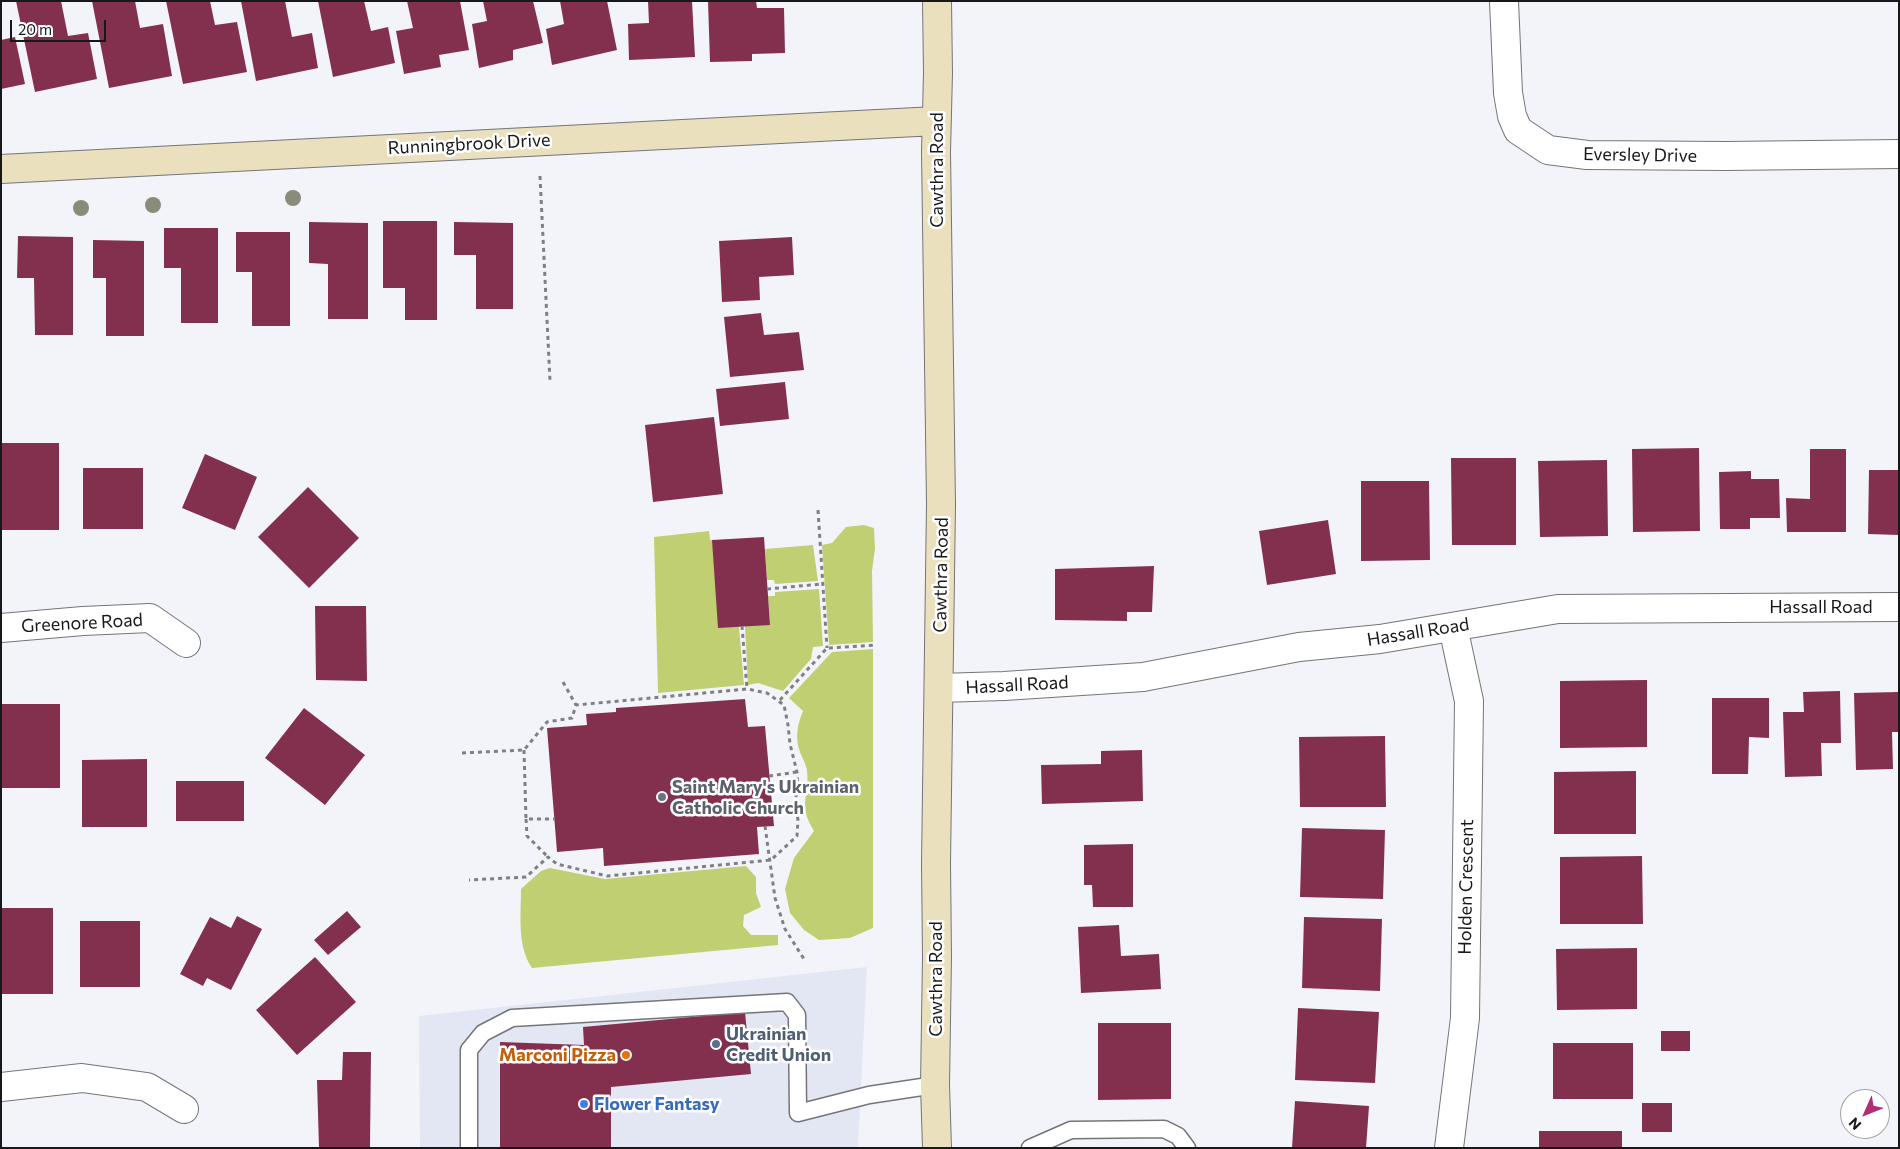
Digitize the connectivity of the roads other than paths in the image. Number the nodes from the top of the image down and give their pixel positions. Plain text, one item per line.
1 (937, 1) edge
2 (1504, 1) edge
3 (936, 121) junction
4 (1899, 154) edge
5 (1, 169) edge
6 (1899, 607) edge
7 (1453, 627) junction
8 (1, 628) edge
9 (186, 643) dead end
10 (940, 688) junction
11 (935, 1085) junction
12 (1, 1087) edge
13 (184, 1109) dead end
14 (469, 1148) edge
15 (937, 1148) edge
16 (1030, 1148) edge
17 (1187, 1148) edge
18 (1449, 1148) edge

1 - 3 main road, Cawthra Road
2 - 4 street, Eversley Drive
3 - 5 main road, Runningbrook Drive
3 - 10 main road, Cawthra Road
6 - 7 street, Hassall Road
7 - 10 street, Hassall Road
7 - 18 street, Holden Crescent
8 - 9 street, Greenore Road
10 - 11 main road, Cawthra Road
11 - 14 lane
11 - 15 main road, Cawthra Road
12 - 13 street
16 - 17 lane

